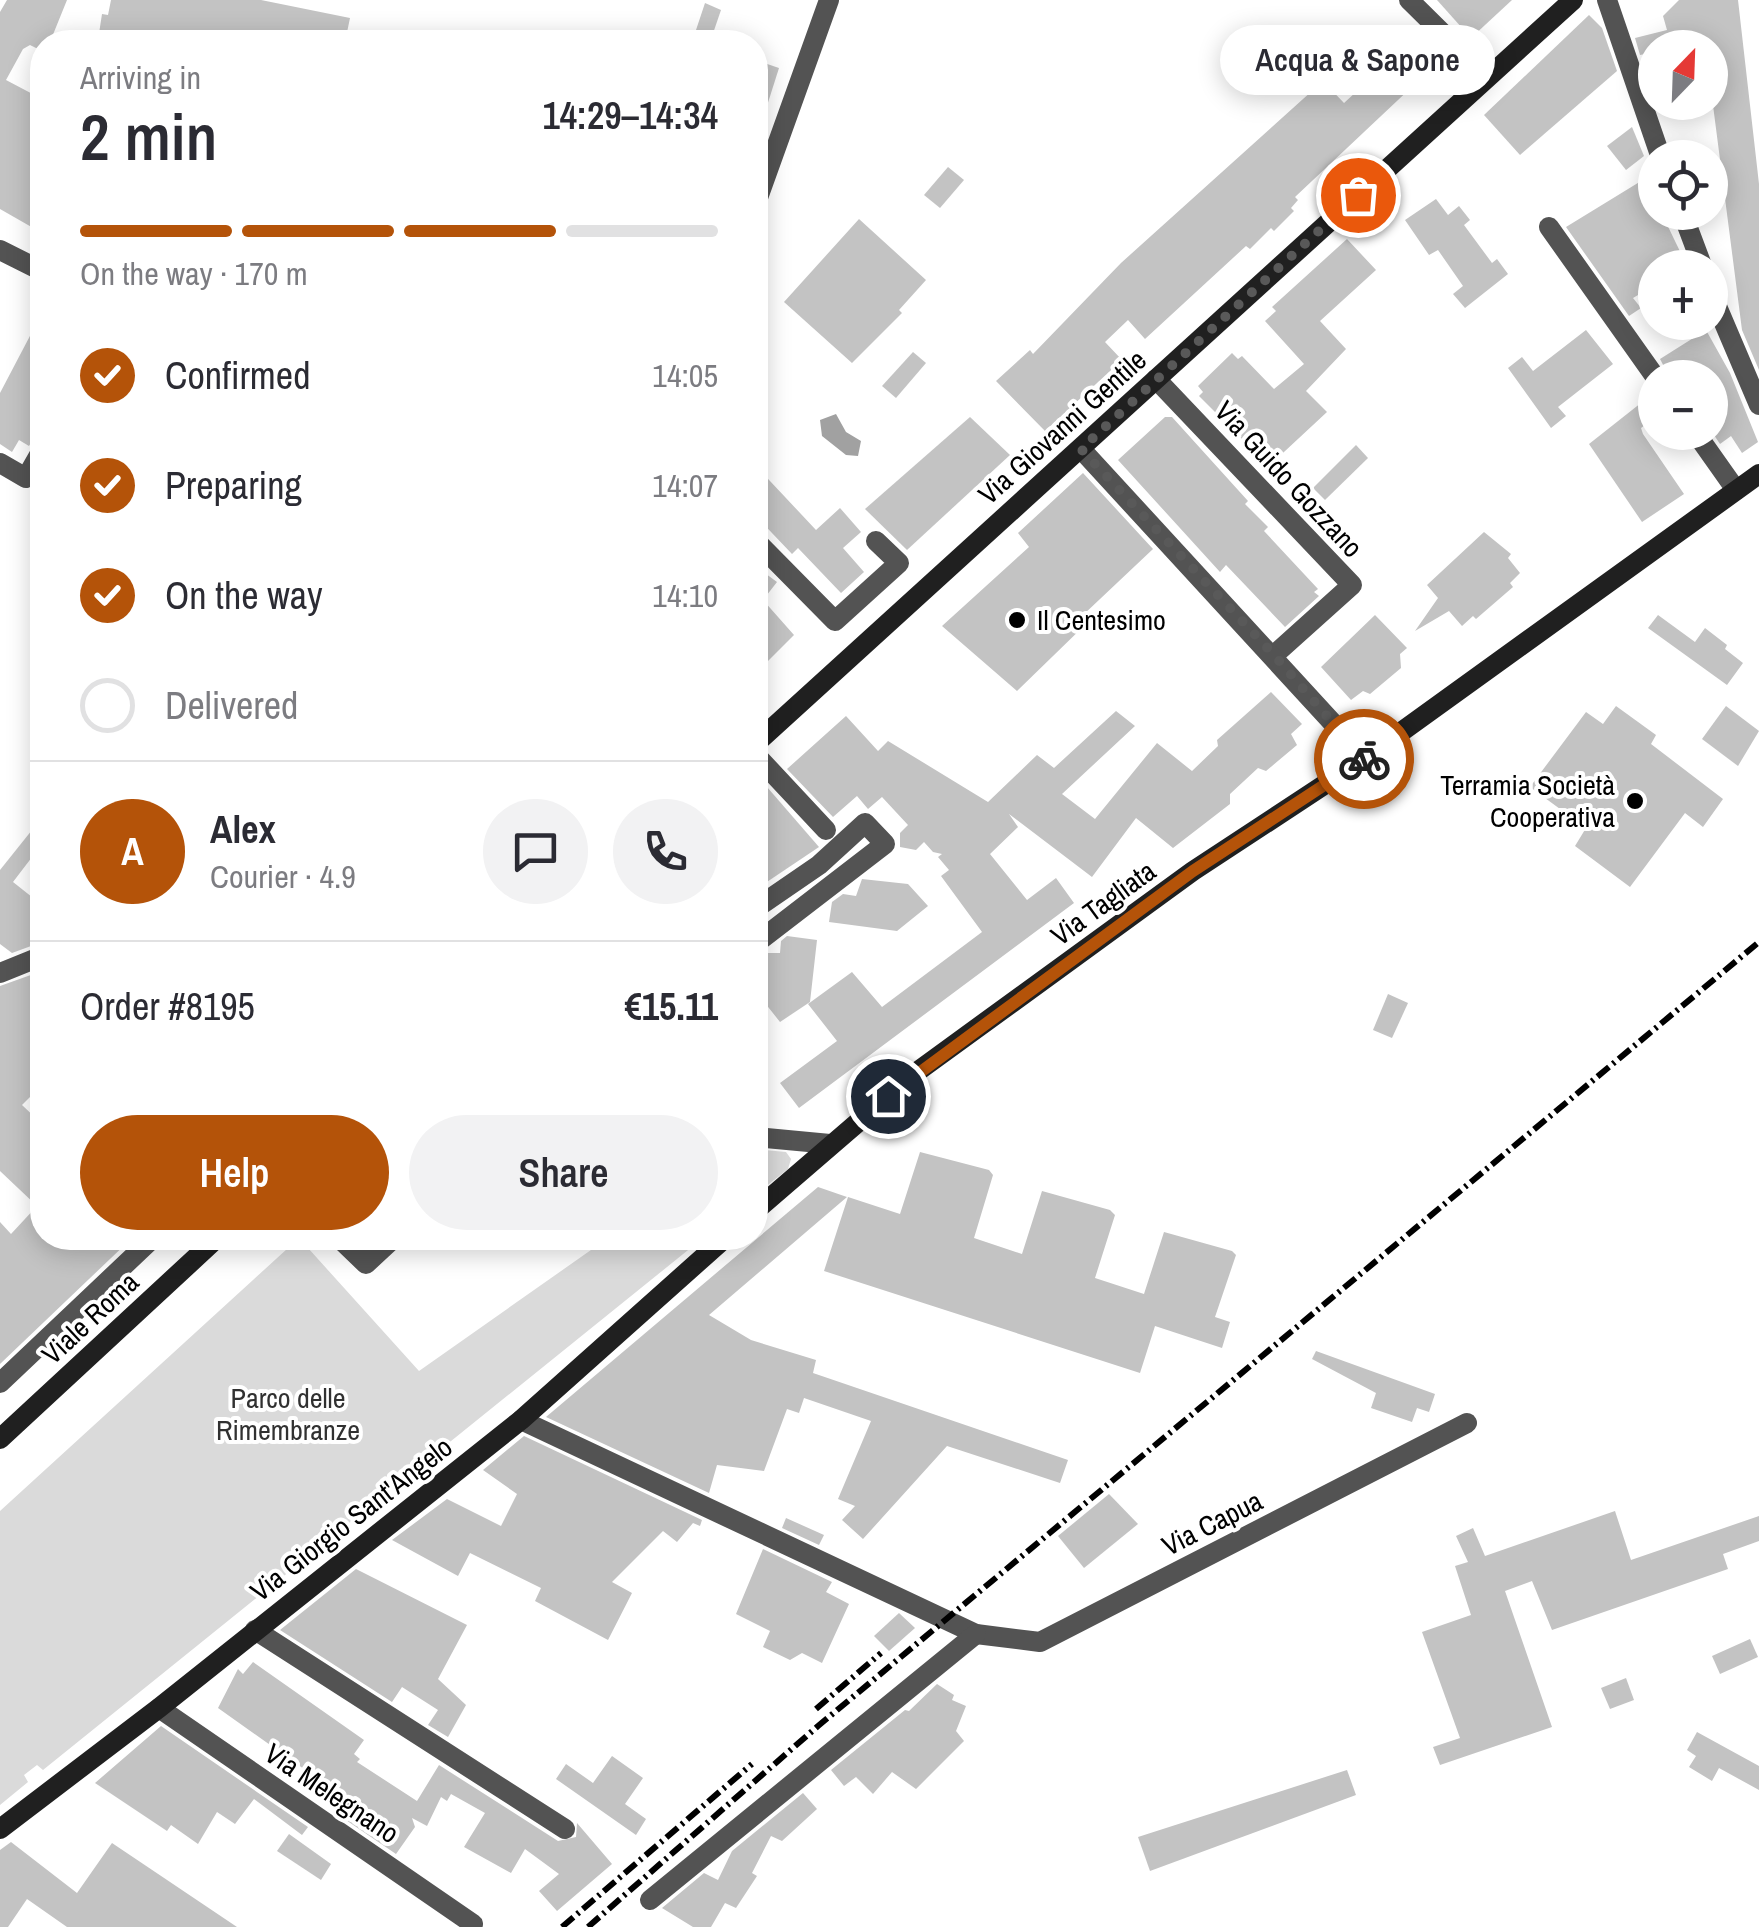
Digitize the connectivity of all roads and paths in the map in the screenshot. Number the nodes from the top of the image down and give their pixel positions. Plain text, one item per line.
1 (828, 0) edge
2 (1409, 0) edge
3 (1572, 0) edge
4 (1607, 0) edge
5 (1487, 78) junction
6 (1655, 140) edge
7 (768, 169) edge
8 (1549, 227) dead end
9 (0, 250) edge
10 (30, 266) edge
11 (1728, 332) edge
12 (1643, 360) edge
13 (1156, 379) junction
14 (1759, 405) edge
15 (1081, 449) junction
16 (1708, 450) edge
17 (0, 463) edge
18 (30, 471) edge
19 (1759, 474) edge
20 (1736, 490) junction
21 (876, 541) dead end
22 (768, 553) edge
23 (1274, 655) junction
24 (768, 725) edge
25 (1366, 758) junction
26 (768, 768) edge
27 (826, 830) dead end
28 (768, 899) edge
29 (768, 934) edge
30 (30, 960) edge
31 (1, 971) edge
32 (768, 1138) edge
33 (830, 1144) junction
34 (768, 1199) edge
35 (140, 1250) edge
36 (204, 1250) edge
37 (351, 1250) edge
38 (381, 1250) edge
39 (712, 1250) edge
40 (0, 1384) edge
41 (521, 1420) junction
42 (1467, 1423) dead end
43 (0, 1439) edge
44 (255, 1630) junction
45 (976, 1634) junction
46 (159, 1708) junction
47 (0, 1829) edge
48 (565, 1829) dead end
49 (650, 1900) dead end
50 (473, 1924) dead end

1 - 7 street
2 - 5 street
3 - 5 street, Via Giovanni Gentile
4 - 6 street
5 - 13 street, Via Giovanni Gentile
8 - 12 street
9 - 10 street
11 - 14 street
13 - 15 street, Via Giovanni Gentile
13 - 23 street, Via Guido Gozzano
15 - 23 street
15 - 24 street, Via Giovanni Gentile
16 - 20 street
17 - 18 street
19 - 20 street, Via Tagliata
20 - 25 street, Via Tagliata
21 - 22 street
23 - 25 street
25 - 33 street, Via Tagliata
26 - 27 street
28 - 29 street
30 - 31 street
32 - 33 street
33 - 34 street
35 - 40 street
36 - 43 street, Viale Roma
37 - 38 street
39 - 41 street, Via Giorgio Sant'Angelo
41 - 44 street, Via Giorgio Sant'Angelo
41 - 45 street, Via Capua
42 - 45 street, Via Capua
44 - 46 street, Via Giorgio Sant'Angelo
44 - 48 street
45 - 49 street
46 - 47 street, Via Giorgio Sant'Angelo
46 - 50 street, Via Melegnano

